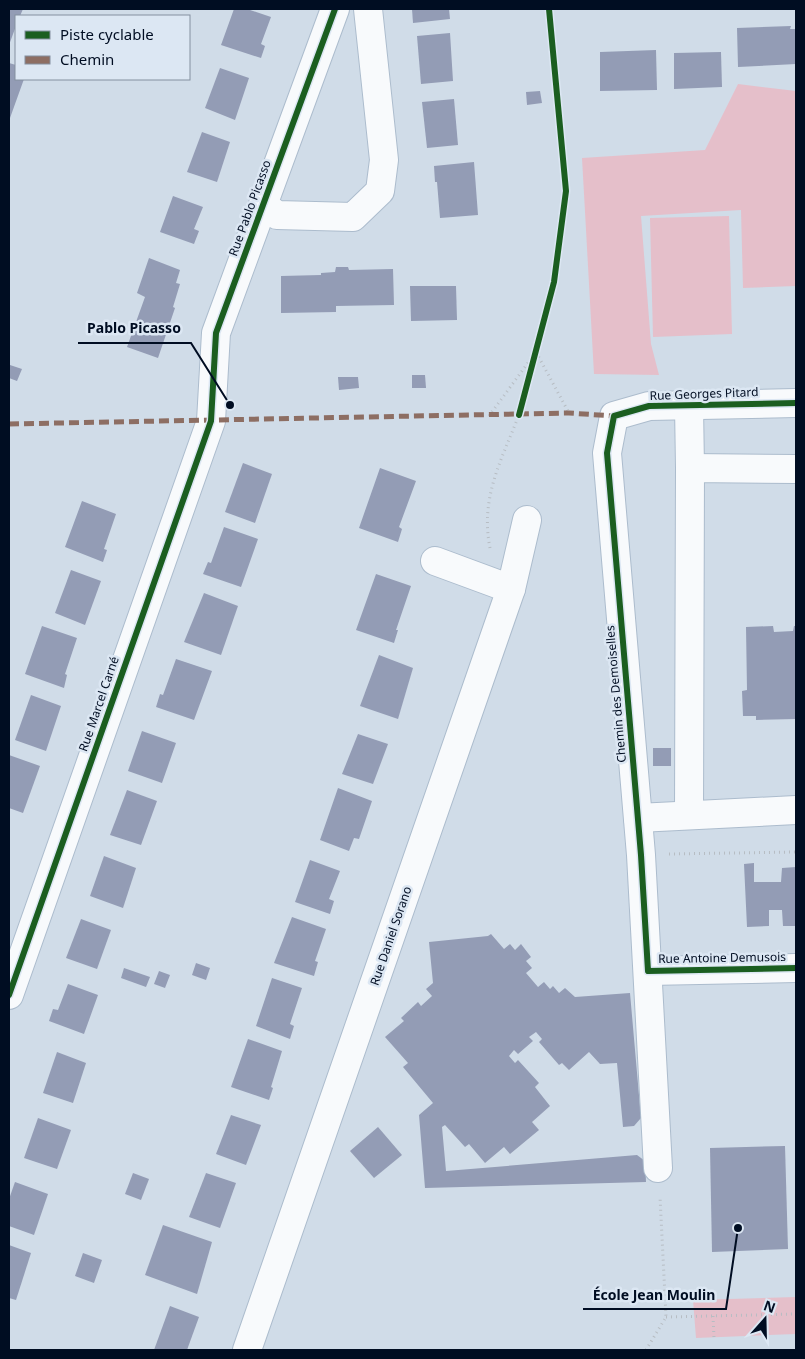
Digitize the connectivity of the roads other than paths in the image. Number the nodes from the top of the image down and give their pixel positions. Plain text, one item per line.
1 (335, 9) edge
2 (368, 9) edge
3 (262, 205) junction
4 (796, 396) edge
5 (689, 406) junction
6 (614, 416) joint
7 (212, 421) joint
8 (690, 468) junction
9 (796, 469) edge
10 (527, 520) dead end
11 (435, 561) dead end
12 (511, 589) junction
13 (796, 810) edge
14 (689, 815) junction
15 (638, 818) junction
16 (796, 968) edge
17 (648, 970) junction
18 (9, 994) edge
19 (658, 1168) road end
20 (248, 1350) edge

1 - 3 street, Rue Pablo Picasso
2 - 3 street, Rue Pablo Picasso
3 - 7 street, Rue Pablo Picasso
4 - 5 street, Rue Georges Pitard
5 - 6 street, Rue Georges Pitard
5 - 8 street
6 - 15 street, Chemin des Demoiselles
7 - 18 street, Rue Marcel Carné
8 - 9 street
8 - 14 street
10 - 12 street, Rue Daniel Sorano
11 - 12 street
12 - 20 street, Rue Daniel Sorano
13 - 14 street
14 - 15 street
15 - 17 street, Chemin des Demoiselles
16 - 17 street, Rue Antoine Demusois
17 - 19 street, Chemin des Demoiselles

